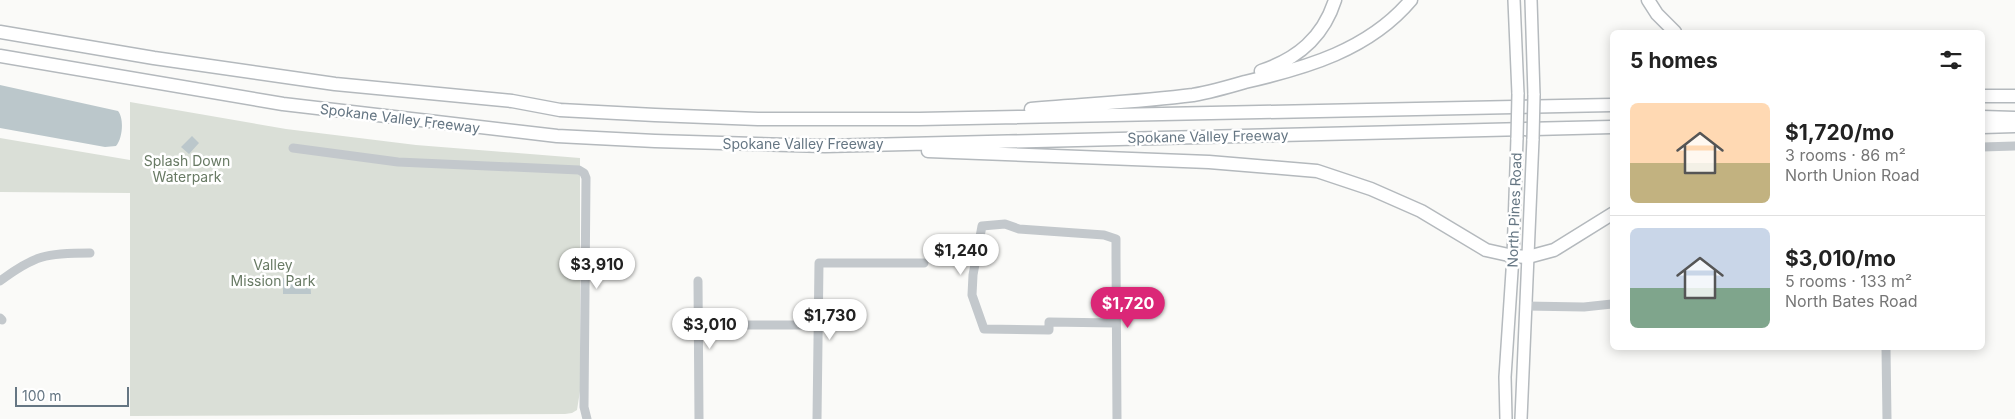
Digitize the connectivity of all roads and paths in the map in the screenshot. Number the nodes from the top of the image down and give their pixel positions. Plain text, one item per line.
1 (1335, 0) edge
2 (1412, 0) edge
3 (1514, 0) edge
4 (1531, 0) edge
5 (1648, 0) edge
6 (1672, 30) edge
7 (0, 32) edge
8 (0, 56) edge
9 (1985, 88) edge
10 (2015, 88) edge
11 (1195, 95) junction
12 (1985, 96) edge
13 (2015, 96) edge
14 (1610, 105) edge
15 (1985, 117) edge
16 (2015, 118) edge
17 (919, 119) junction
18 (2015, 126) edge
19 (1610, 127) edge
20 (1985, 127) edge
21 (825, 146) junction
22 (2015, 146) edge
23 (1985, 147) edge
24 (293, 148) dead end
25 (1610, 215) edge
26 (90, 253) dead end
27 (1513, 256) junction
28 (1528, 257) junction
29 (924, 263) dead end
30 (0, 281) edge
31 (698, 281) dead end
32 (1610, 304) edge
33 (1525, 306) junction
34 (1116, 323) junction
35 (698, 325) junction
36 (818, 325) junction
37 (1886, 350) edge
38 (587, 419) edge
39 (699, 419) edge
40 (817, 419) edge
41 (1117, 419) edge
42 (1506, 419) edge
43 (1521, 419) edge
44 (1887, 419) edge

1 - 11 highway
2 - 11 highway
3 - 27 main road, North Pines Road, bridge
4 - 28 main road, North Pines Road, bridge
5 - 6 highway
7 - 17 highway, Spokane Valley Freeway
8 - 21 highway, Spokane Valley Freeway
9 - 10 highway
11 - 17 highway
12 - 13 highway
14 - 17 highway, Spokane Valley Freeway
15 - 16 highway
18 - 20 highway
19 - 21 highway, Spokane Valley Freeway
21 - 27 highway
22 - 23 street
24 - 38 street
25 - 28 highway
26 - 30 street
27 - 28 highway
27 - 42 main road, North Pines Road
28 - 33 main road, North Pines Road
29 - 36 street
31 - 35 street
32 - 33 street
33 - 43 main road, North Pines Road
34 - 34 street
34 - 41 street
35 - 36 street
35 - 39 street
36 - 40 street
37 - 44 street

